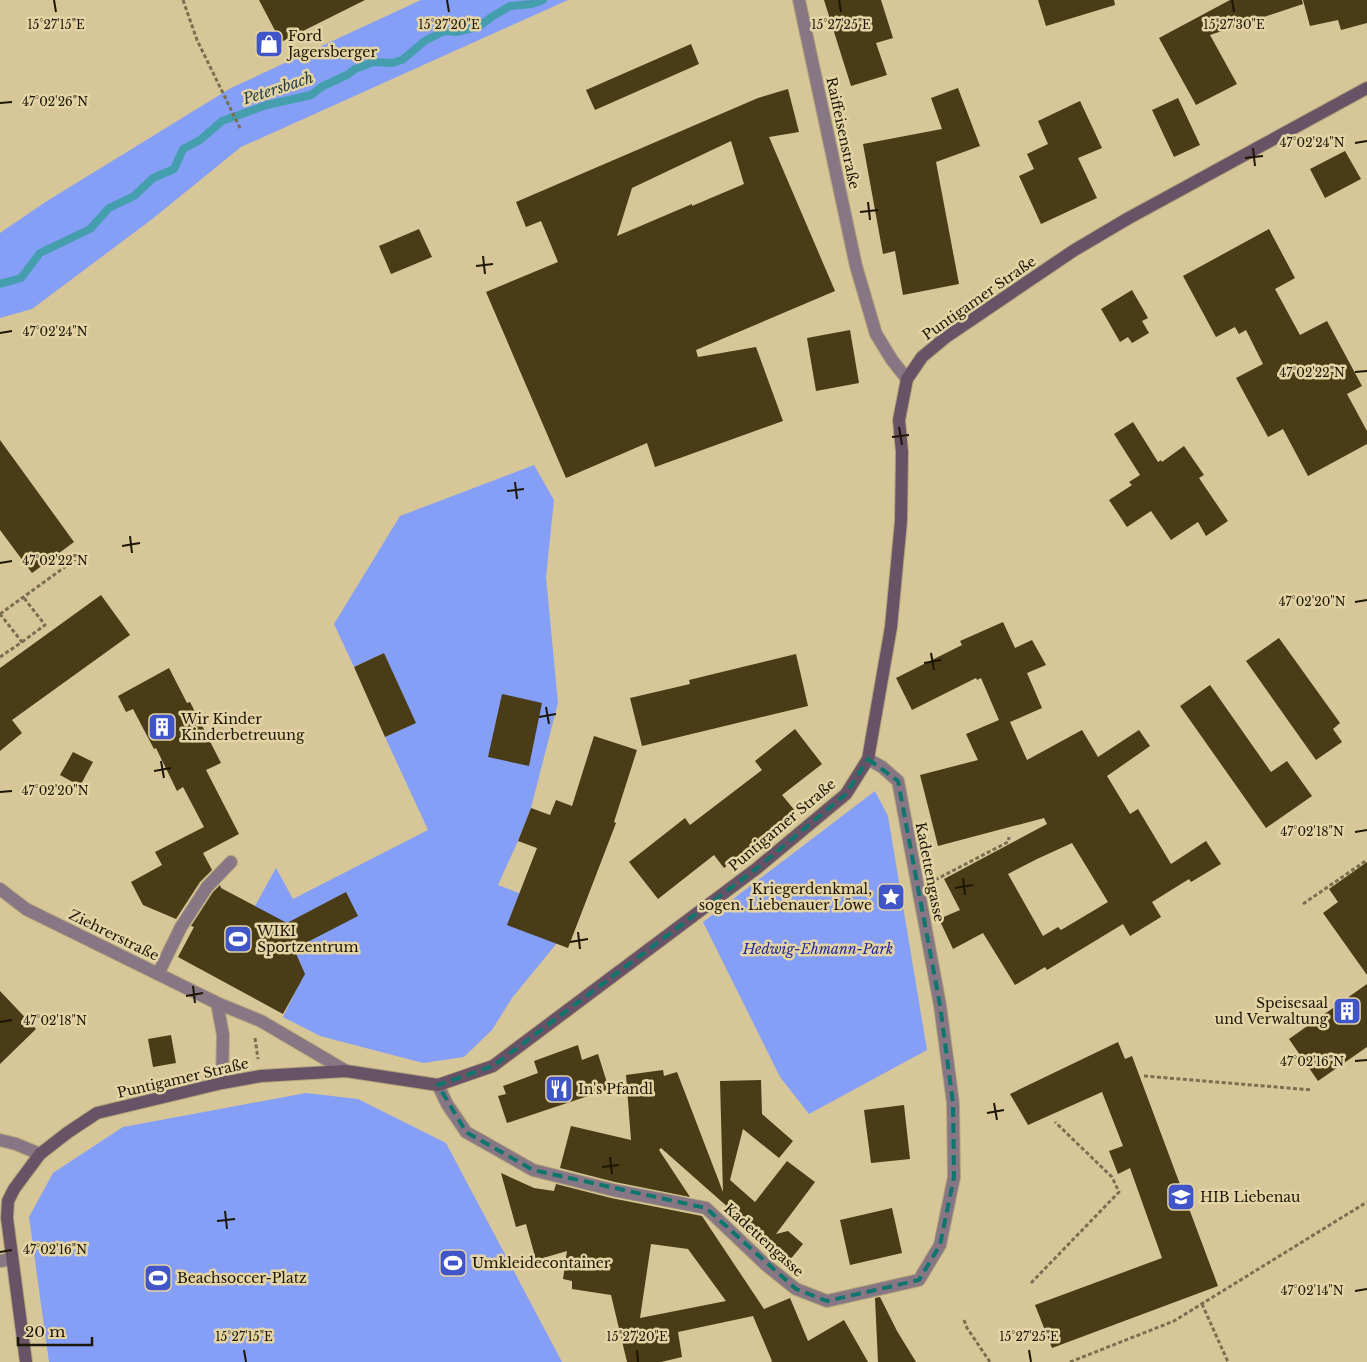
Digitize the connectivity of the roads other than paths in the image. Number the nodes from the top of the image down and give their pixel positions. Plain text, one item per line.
1 (799, 0) edge
2 (1367, 88) edge
3 (907, 379) junction
4 (868, 759) junction
5 (231, 862) dead end
6 (0, 889) edge
7 (158, 974) junction
8 (217, 1003) junction
9 (346, 1071) junction
10 (222, 1083) junction
11 (438, 1084) junction
12 (0, 1140) edge
13 (40, 1154) junction
14 (6, 1260) edge
15 (26, 1362) edge

1 - 3 street, Raiffeisenstraße
2 - 3 main road, Puntigamer Straße
3 - 4 main road, Puntigamer Straße
4 - 11 main road, Puntigamer Straße
4 - 11 street, Kadettengasse
5 - 7 street
6 - 7 street, Ziehrerstraße
7 - 8 street, Ziehrerstraße
8 - 9 street, Ziehrerstraße
8 - 10 street
9 - 10 main road, Puntigamer Straße
9 - 11 main road, Puntigamer Straße
10 - 13 main road, Puntigamer Straße
12 - 13 street
13 - 14 main road, Puntigamer Straße
14 - 15 main road, Puntigamer Straße

